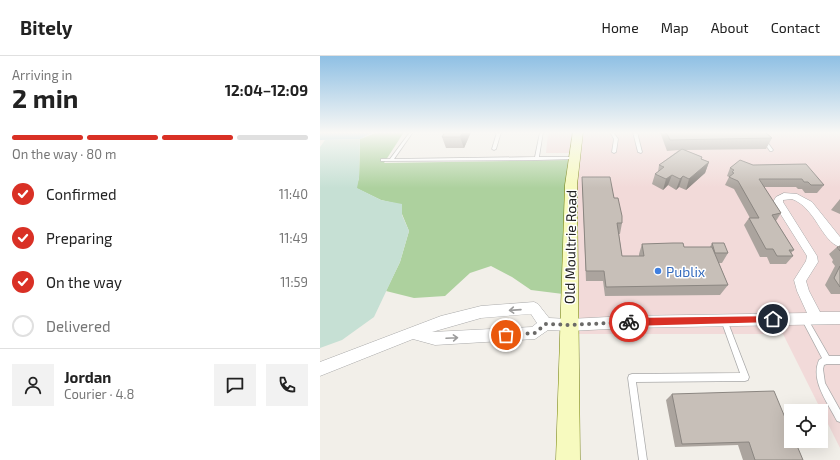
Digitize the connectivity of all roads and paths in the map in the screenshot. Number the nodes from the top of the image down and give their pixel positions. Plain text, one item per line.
1 (398, 151) edge
2 (537, 151) edge
3 (575, 151) edge
4 (536, 158) junction
5 (574, 158) junction
6 (382, 160) dead end
7 (392, 160) junction
8 (840, 243) edge
9 (810, 318) junction
10 (840, 318) edge
11 (724, 320) junction
12 (546, 324) junction
13 (569, 325) junction
14 (413, 333) junction
15 (827, 360) junction
16 (840, 360) edge
17 (320, 369) edge
18 (840, 418) edge
19 (568, 460) edge
20 (643, 460) edge

1 - 7 lane
2 - 4 lane
3 - 5 main road, Old Moultrie Road
4 - 5 lane
4 - 7 lane
5 - 13 main road, Old Moultrie Road
6 - 7 lane
8 - 9 street
9 - 10 street
9 - 11 street
9 - 15 lane
11 - 13 street
11 - 20 lane
12 - 13 street
14 -> 12 street
12 -> 14 street
13 - 19 main road, Old Moultrie Road
14 - 17 street
15 - 16 lane
15 - 18 lane

